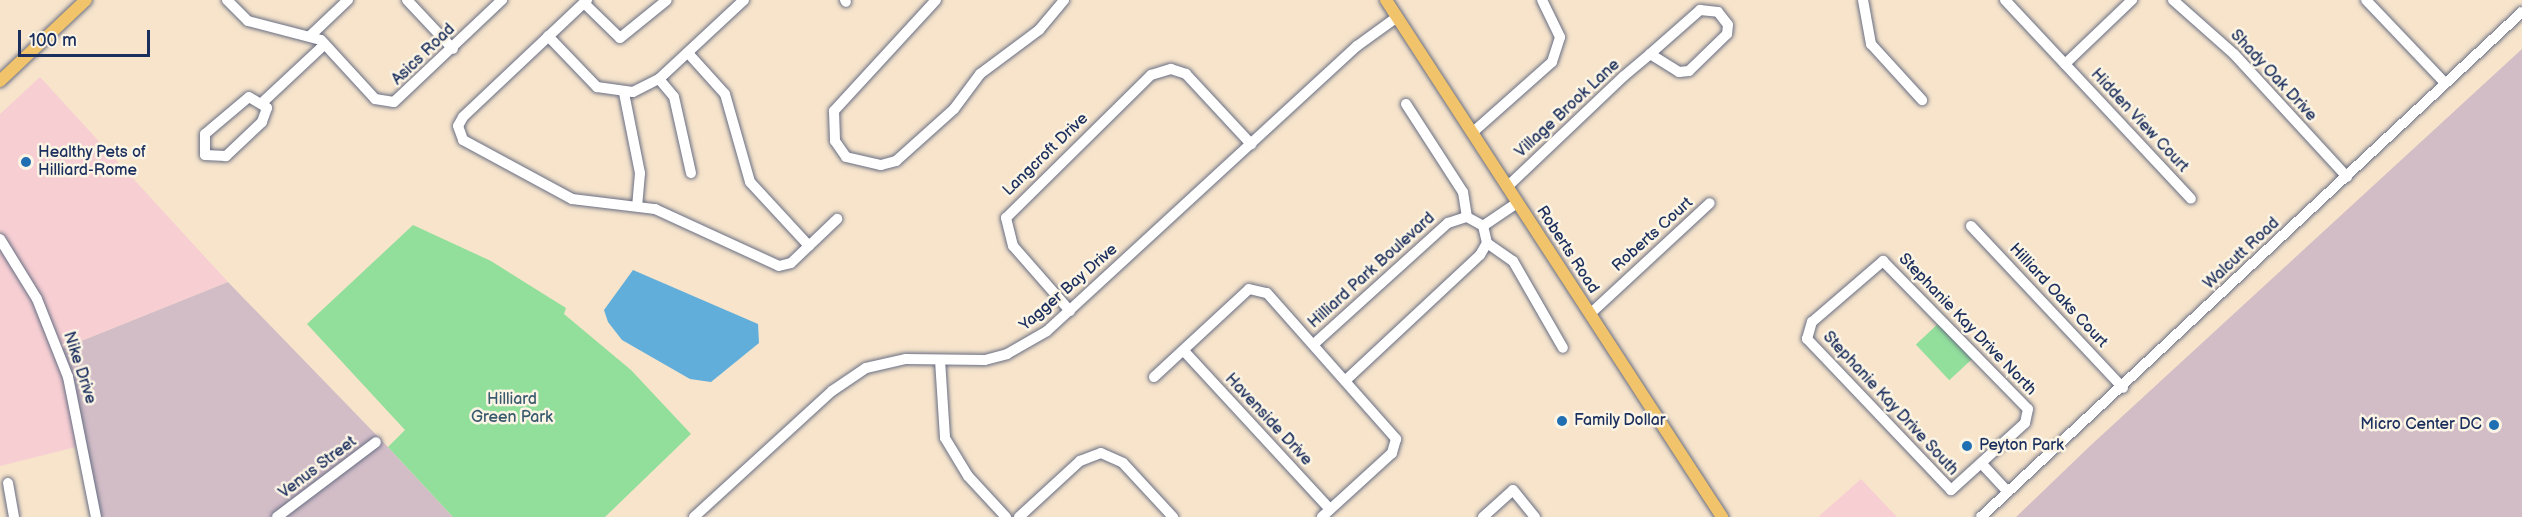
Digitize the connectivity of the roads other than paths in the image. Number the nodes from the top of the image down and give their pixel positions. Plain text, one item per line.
1 (86, 0) edge
2 (228, 0) edge
3 (348, 0) edge
4 (407, 0) edge
5 (483, 0) edge
6 (502, 0) edge
7 (667, 0) edge
8 (744, 0) edge
9 (936, 0) edge
10 (1064, 0) edge
11 (1386, 0) edge
12 (1542, 0) edge
13 (1863, 0) edge
14 (2005, 0) edge
15 (2132, 0) edge
16 (2173, 0) edge
17 (2366, 0) edge
18 (586, 1) edge
19 (492, 10) junction
20 (2522, 12) edge
21 (1397, 17) junction
22 (311, 35) junction
23 (548, 36) junction
24 (325, 44) junction
25 (453, 49) junction
26 (688, 53) junction
27 (1650, 54) junction
28 (2065, 64) junction
29 (659, 79) junction
30 (0, 81) edge
31 (2445, 83) junction
32 (624, 93) junction
33 (1922, 100) dead end
34 (264, 101) junction
35 (1406, 104) dead end
36 (1472, 133) junction
37 (1251, 144) junction
38 (691, 173) dead end
39 (2348, 177) junction
40 (1507, 187) junction
41 (2191, 199) dead end
42 (1517, 203) junction
43 (1710, 203) dead end
44 (638, 206) junction
45 (1467, 217) junction
46 (837, 219) dead end
47 (1483, 226) junction
48 (1971, 226) dead end
49 (0, 240) edge
50 (1486, 243) junction
51 (809, 246) junction
52 (1883, 261) joint
53 (1070, 311) junction
54 (1590, 314) junction
55 (1314, 344) junction
56 (1563, 348) dead end
57 (1184, 351) junction
58 (940, 360) junction
59 (1155, 377) dead end
60 (1346, 380) junction
61 (2123, 387) junction
62 (376, 442) dead end
63 (1982, 464) junction
64 (8, 483) dead end
65 (2008, 492) junction
66 (1326, 513) edge
67 (14, 517) edge
68 (96, 517) edge
69 (277, 517) edge
70 (694, 517) edge
71 (1006, 517) edge
72 (1020, 517) edge
73 (1173, 517) edge
74 (1484, 517) edge
75 (1535, 517) edge
76 (1722, 517) edge
77 (1981, 517) edge

1 - 30 main road
2 - 22 street
3 - 22 street
4 - 25 street
5 - 19 street
6 - 19 street, Asics Road
7 - 18 street
8 - 26 street
9 - 10 street
11 - 21 main road, Roberts Road
12 - 36 street
13 - 33 street
14 - 28 street, Hidden View Court
15 - 28 street
16 - 39 street, Shady Oak Drive
17 - 31 street
18 - 23 street
19 - 25 street, Asics Road
20 - 31 street, Walcutt Road
21 - 36 main road, Roberts Road
21 - 37 street, Yagger Bay Drive
22 - 24 street, Asics Road
23 - 32 street
23 - 44 street
24 - 25 street, Asics Road
24 - 34 street
26 - 29 street
26 - 51 street
27 - 27 street, Village Brook Lane
27 - 40 street, Village Brook Lane
28 - 41 street, Hidden View Court
29 - 32 street
29 - 38 street
31 - 39 street, Walcutt Road
32 - 44 street
34 - 34 street
35 - 45 street
36 - 40 main road, Roberts Road
37 - 53 street, Yagger Bay Drive
37 - 53 street, Langcroft Drive
39 - 61 street, Walcutt Road
40 - 42 main road, Roberts Road
42 - 47 street
42 - 54 main road, Roberts Road
43 - 54 street, Roberts Court
44 - 51 street
45 - 47 street
45 - 55 street, Hilliard Park Boulevard
46 - 51 street
47 - 50 street
48 - 61 street, Hilliard Oaks Court
49 - 68 street, Nike Drive
50 - 56 street
50 - 60 street
52 - 63 street, Stephanie Kay Drive North
52 - 63 street, Stephanie Kay Drive South
53 - 58 street, Yagger Bay Drive
54 - 76 main road, Roberts Road
55 - 57 street
55 - 60 street
57 - 59 street
57 - 66 street, Havenside Drive
58 - 70 street, Yagger Bay Drive
58 - 71 street
60 - 66 street
61 - 65 street, Walcutt Road
62 - 69 street, Venus Street
63 - 65 street
64 - 67 street
65 - 77 street, Walcutt Road
72 - 73 street
74 - 75 street

